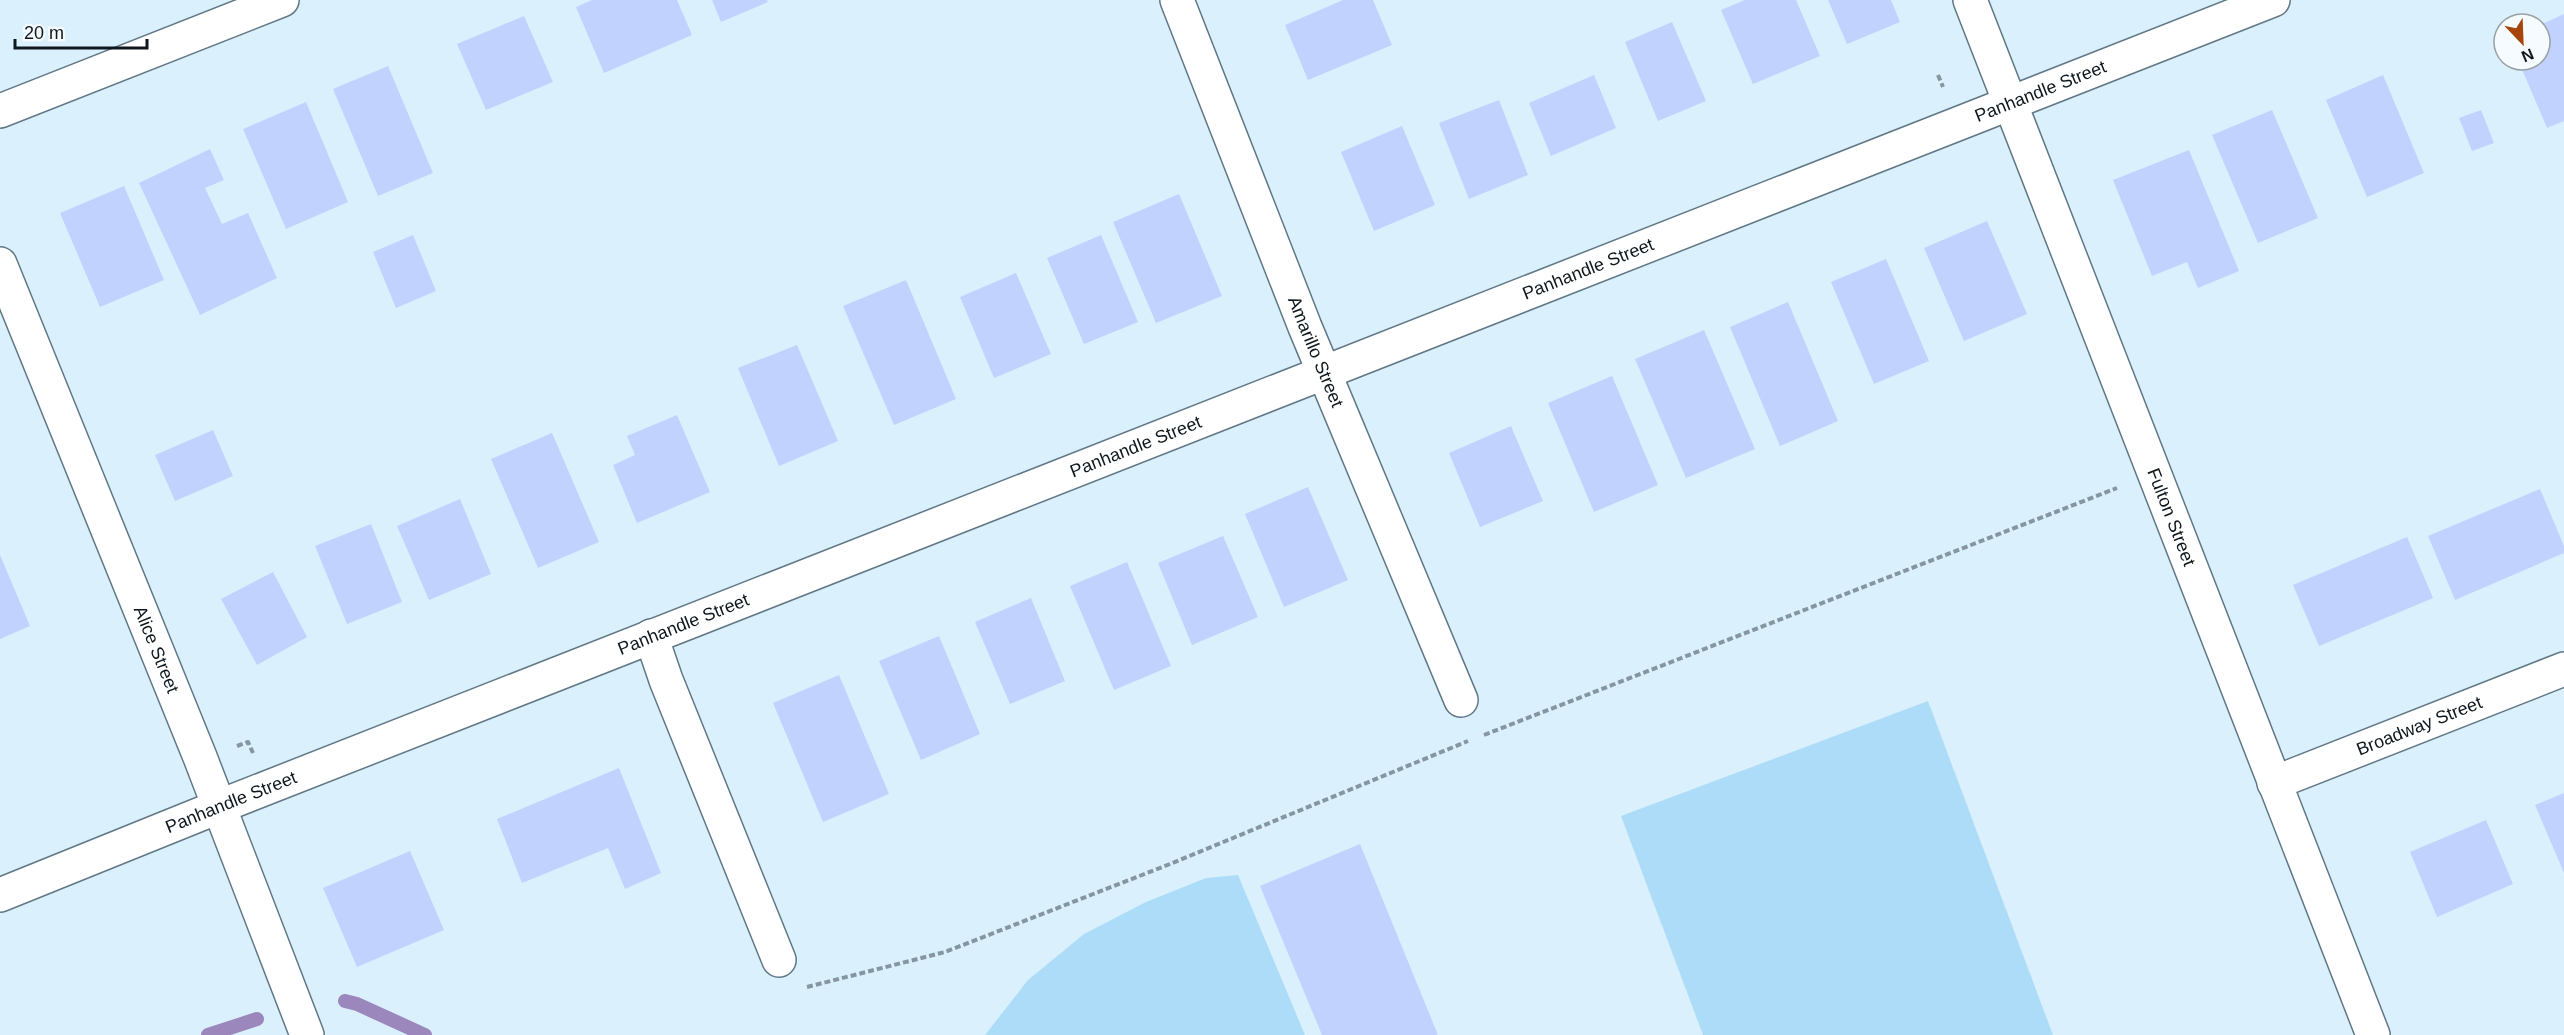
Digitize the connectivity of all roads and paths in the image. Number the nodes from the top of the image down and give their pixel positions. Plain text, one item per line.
1 (282, 0) edge
2 (1178, 0) edge
3 (1970, 0) edge
4 (2273, 0) edge
5 (1938, 75) dead end
6 (1944, 91) dead end
7 (2011, 103) junction
8 (0, 111) edge
9 (0, 264) edge
10 (1323, 373) junction
11 (2154, 473) junction
12 (651, 636) junction
13 (2564, 669) edge
14 (1461, 700) dead end
15 (2274, 783) junction
16 (218, 807) junction
17 (0, 896) edge
18 (779, 960) joint
19 (307, 1035) edge
20 (2373, 1035) edge

1 - 8 street
2 - 10 street, Amarillo Street
3 - 7 street, Fulton Street
4 - 7 street, Panhandle Street
5 - 6 path
7 - 10 street, Panhandle Street
7 - 11 street, Fulton Street
9 - 16 street, Alice Street
10 - 12 street, Panhandle Street
10 - 14 street, Amarillo Street
11 - 15 street, Fulton Street
11 - 18 path
12 - 16 street, Panhandle Street
12 - 18 street
13 - 15 street, Broadway Street
15 - 20 street, Fulton Street
16 - 17 street, Panhandle Street
16 - 19 street, Alice Street

